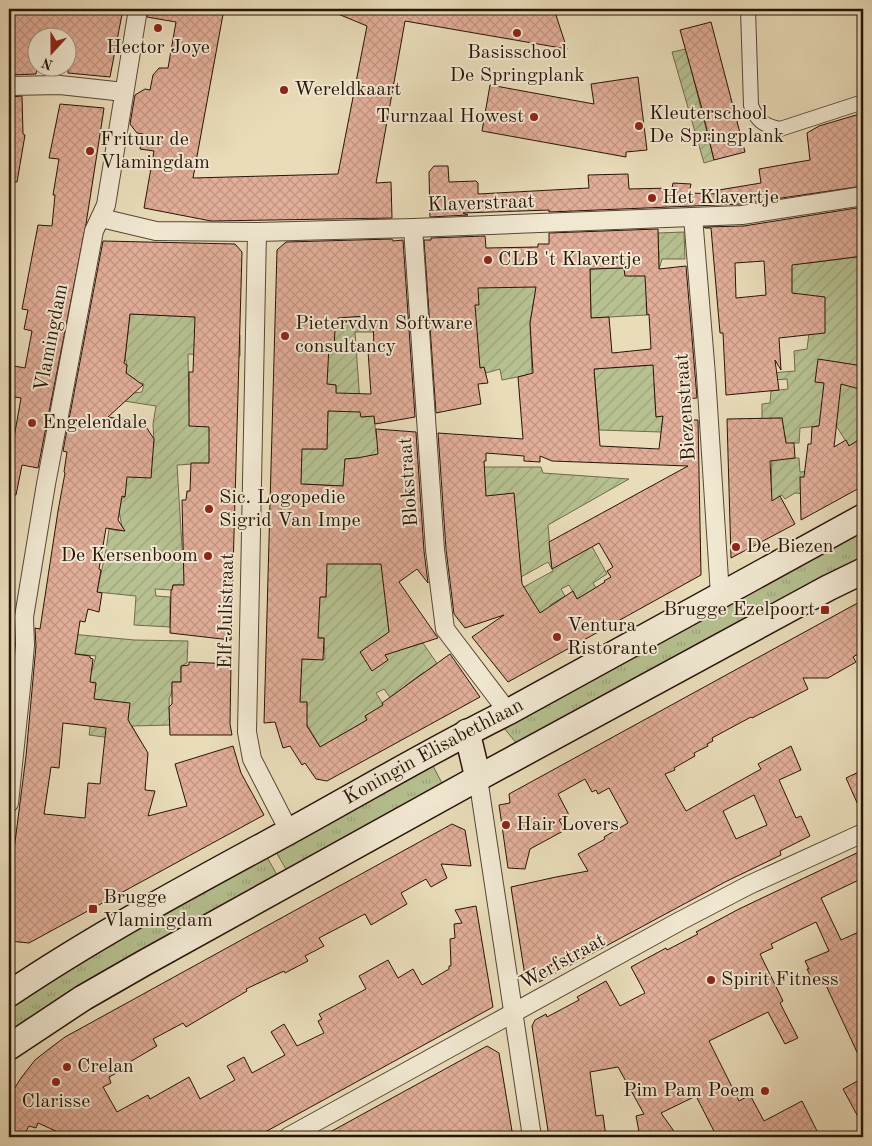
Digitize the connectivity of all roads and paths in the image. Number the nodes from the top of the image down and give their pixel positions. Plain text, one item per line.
1 (138, 9) edge
2 (748, 9) edge
3 (9, 86) edge
4 (124, 92) junction
5 (863, 102) edge
6 (863, 196) edge
7 (693, 217) junction
8 (100, 218) junction
9 (413, 228) junction
10 (257, 232) junction
11 (863, 517) edge
12 (863, 571) edge
13 (720, 595) junction
14 (508, 712) junction
15 (467, 732) junction
16 (478, 778) junction
17 (9, 803) edge
18 (289, 831) junction
19 (863, 833) edge
20 (9, 994) edge
21 (513, 1014) junction
22 (9, 1047) edge
23 (288, 1137) edge
24 (532, 1137) edge

1 - 4 street, Vlamingdam
2 - 5 street
3 - 4 street
4 - 8 street, Vlamingdam
6 - 7 street, Klaverstraat
7 - 9 street, Klaverstraat
7 - 13 street, Biezenstraat
8 - 10 street, Klaverstraat
8 - 17 street, Vlamingdam
9 - 10 street, Klaverstraat
9 - 14 street, Blokstraat
10 - 18 street, Elf-Julistraat
11 - 13 main road, Koningin Elisabethlaan
12 - 16 main road
13 - 14 main road, Koningin Elisabethlaan
14 - 15 main road, Koningin Elisabethlaan
15 - 16 main road
15 - 18 main road, Koningin Elisabethlaan
16 - 21 street
16 - 22 main road
18 - 20 main road, Koningin Elisabethlaan
19 - 21 street, Werfstraat
21 - 23 street, Werfstraat
21 - 24 street

